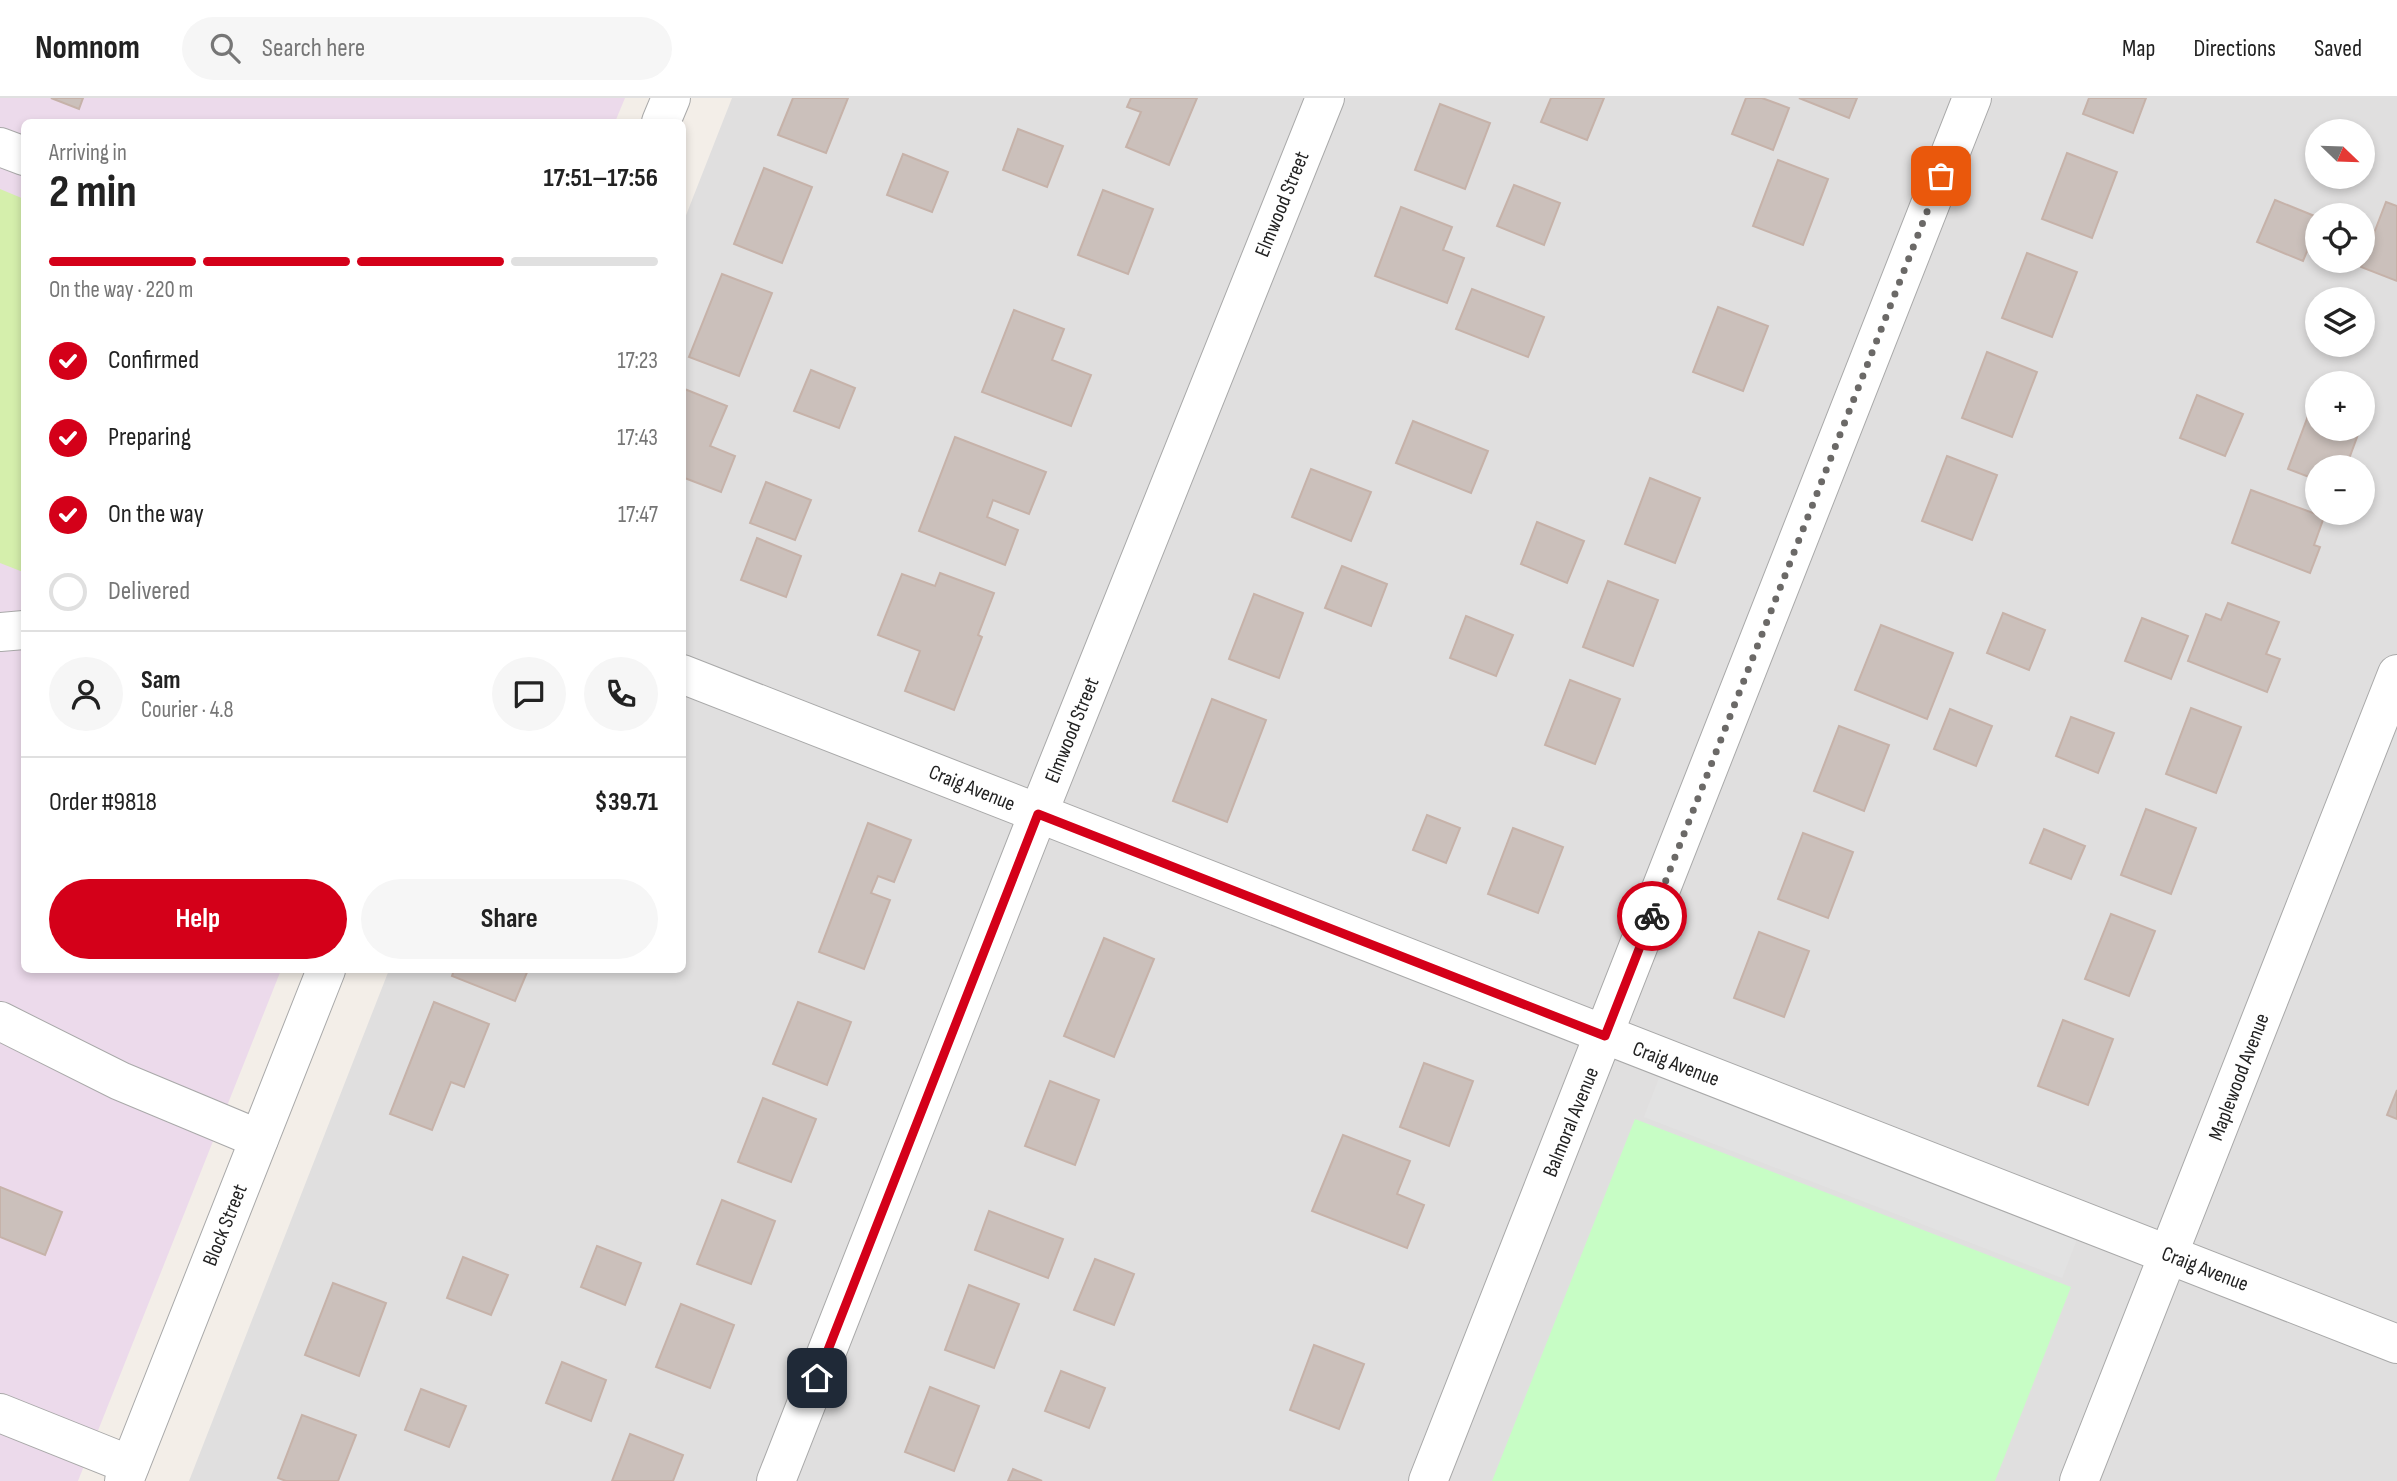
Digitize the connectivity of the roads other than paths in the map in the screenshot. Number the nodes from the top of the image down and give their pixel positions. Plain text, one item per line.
1 (671, 98) edge
2 (1325, 98) edge
3 (1972, 98) edge
4 (662, 119) edge
5 (0, 147) edge
6 (21, 155) edge
7 (21, 631) edge
8 (0, 632) edge
9 (2397, 674) edge
10 (686, 676) edge
11 (1038, 814) junction
12 (325, 973) edge
13 (0, 1021) edge
14 (1605, 1036) junction
15 (259, 1139) junction
16 (2169, 1255) junction
17 (2397, 1344) edge
18 (0, 1413) edge
19 (127, 1473) edge
20 (776, 1481) edge
21 (1428, 1481) edge
22 (2079, 1481) edge

1 - 4 street
2 - 11 street, Elmwood Street
3 - 14 street, Balmoral Avenue
5 - 6 street
7 - 8 street
9 - 16 street, Maplewood Avenue
10 - 11 street, Craig Avenue
11 - 14 street, Craig Avenue
11 - 20 street, Elmwood Street
12 - 15 street, Block Street
13 - 15 street
14 - 16 street, Craig Avenue
14 - 21 street, Balmoral Avenue
15 - 19 street, Block Street
16 - 17 street, Craig Avenue
16 - 22 street, Maplewood Avenue
18 - 19 street

